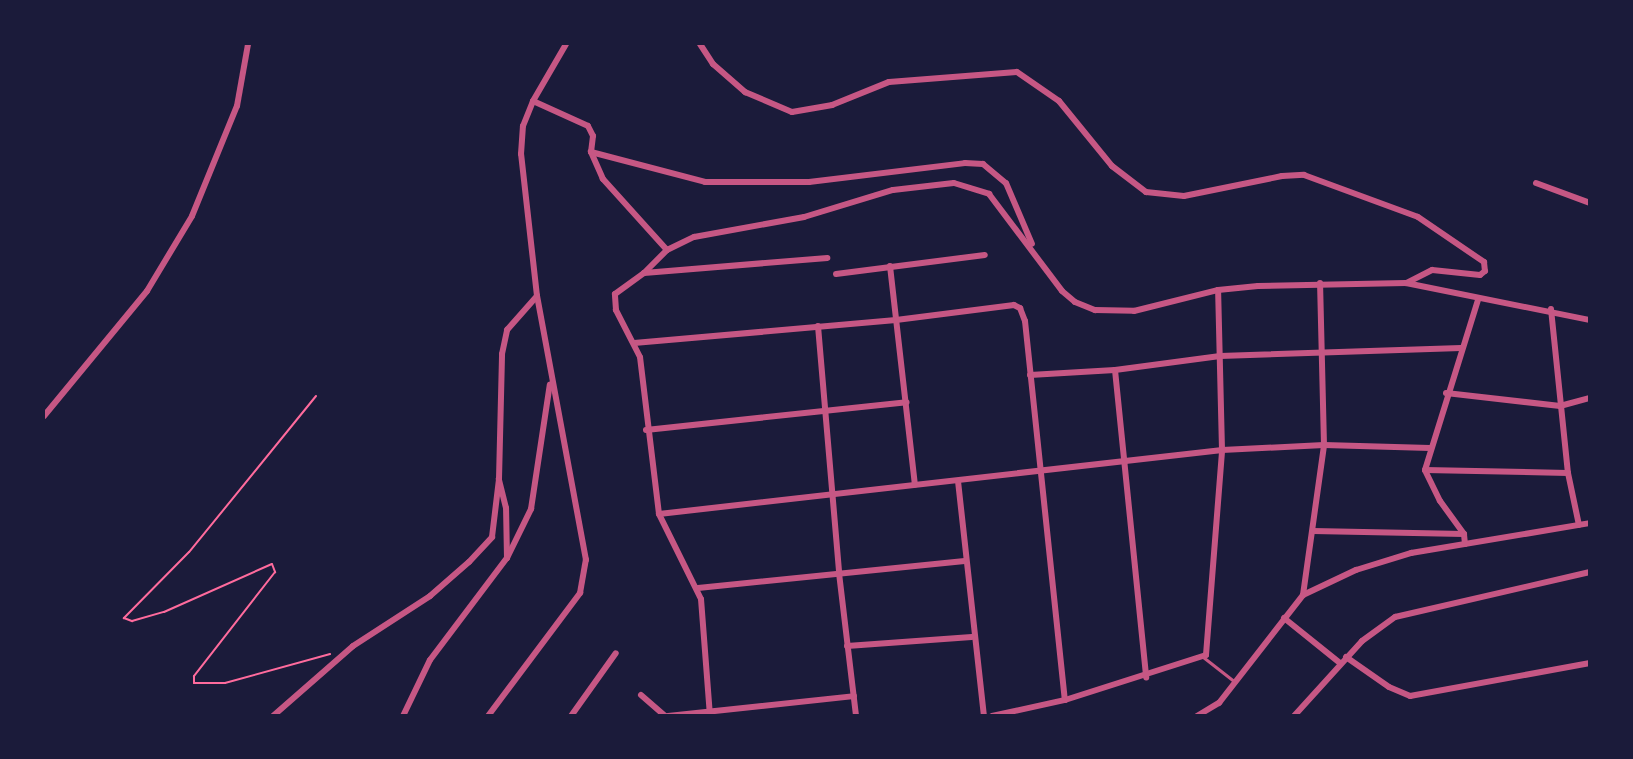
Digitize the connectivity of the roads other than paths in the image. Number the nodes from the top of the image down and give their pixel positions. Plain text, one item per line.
1 (248, 44) edge
2 (566, 44) edge
3 (700, 44) edge
4 (533, 101) junction
5 (591, 152) junction
6 (1536, 183) dead end
7 (1590, 203) edge
8 (668, 250) junction
9 (1036, 253) junction
10 (985, 255) dead end
11 (826, 258) dead end
12 (890, 266) junction
13 (644, 273) junction
14 (836, 273) dead end
15 (1320, 283) junction
16 (1406, 283) junction
17 (1218, 290) junction
18 (537, 296) junction
19 (1478, 300) junction
20 (1551, 309) junction
21 (896, 320) junction
22 (1590, 320) edge
23 (818, 326) junction
24 (634, 343) junction
25 (1461, 348) junction
26 (1323, 352) junction
27 (1220, 356) junction
28 (1115, 370) junction
29 (1030, 375) junction
30 (551, 377) junction
31 (1446, 393) junction
32 (1590, 398) edge
33 (906, 402) junction
34 (1560, 406) junction
35 (828, 410) junction
36 (44, 416) edge
37 (646, 430) junction
38 (1324, 445) junction
39 (1430, 448) junction
40 (1222, 450) junction
41 (1124, 463) junction
42 (1425, 470) junction
43 (1039, 472) junction
44 (1568, 473) junction
45 (499, 479) junction
46 (958, 481) junction
47 (915, 485) junction
48 (834, 495) junction
49 (659, 514) junction
50 (1590, 523) edge
51 (1579, 525) junction
52 (1313, 531) junction
53 (1464, 534) junction
54 (1465, 544) junction
55 (507, 558) junction
56 (965, 561) junction
57 (1590, 572) edge
58 (839, 573) junction
59 (698, 588) junction
60 (1303, 595) junction
61 (1284, 618) junction
62 (972, 637) junction
63 (847, 646) junction
64 (616, 653) dead end
65 (1205, 656) junction
66 (1346, 657) junction
67 (1340, 663) junction
68 (1590, 663) edge
69 (1146, 677) junction
70 (1236, 683) junction
71 (641, 695) dead end
72 (854, 696) junction
73 (1065, 700) junction
74 (709, 712) edge
75 (273, 716) edge
76 (403, 716) edge
77 (488, 716) edge
78 (571, 716) edge
79 (667, 716) edge
80 (856, 716) edge
81 (984, 716) edge
82 (992, 716) edge
83 (1197, 716) edge
84 (1294, 716) edge

1 - 36 street
2 - 4 street
3 - 16 street
4 - 5 street
4 - 18 street
5 - 8 street
5 - 9 street
6 - 7 street
8 - 9 street
8 - 13 street
9 - 17 street
10 - 12 street
11 - 13 street
12 - 14 street
12 - 21 street
13 - 24 street
15 - 16 street
15 - 17 street
15 - 26 street
16 - 19 street
17 - 27 street
18 - 30 street
18 - 45 street
19 - 20 street
19 - 25 street
20 - 22 street
20 - 34 street
21 - 23 street
21 - 29 street
21 - 33 street
23 - 24 street
23 - 35 street
24 - 37 street
25 - 26 street
25 - 31 street
26 - 27 street
26 - 38 street
27 - 28 street
27 - 40 street
28 - 29 street
28 - 41 street
29 - 43 street
30 - 55 street
30 - 77 street
31 - 34 street
31 - 39 street
32 - 34 street
33 - 35 street
33 - 47 street
34 - 44 street
35 - 37 street
35 - 48 street
37 - 49 street
38 - 39 street
38 - 40 street
38 - 52 street
39 - 42 street
40 - 41 street
40 - 65 street
41 - 43 street
41 - 69 street
42 - 44 street
42 - 53 street
43 - 46 street
43 - 73 street
44 - 51 street
45 - 55 street
45 - 75 street
46 - 47 street
46 - 56 street
47 - 48 street
48 - 49 street
48 - 58 street
49 - 59 street
50 - 51 street
51 - 54 street
52 - 53 street
52 - 60 street
53 - 54 street
54 - 60 street
55 - 76 street
56 - 58 street
56 - 62 street
57 - 66 street
58 - 59 street
58 - 63 street
59 - 74 street
60 - 61 street
61 - 67 street
61 - 70 street
62 - 63 street
62 - 81 street
63 - 72 street
64 - 78 street
65 - 69 street
65 - 70 lane
66 - 67 street
66 - 68 street
67 - 84 street
69 - 73 street
70 - 83 street
71 - 79 street
72 - 74 street
72 - 80 street
73 - 82 street
74 - 79 street

